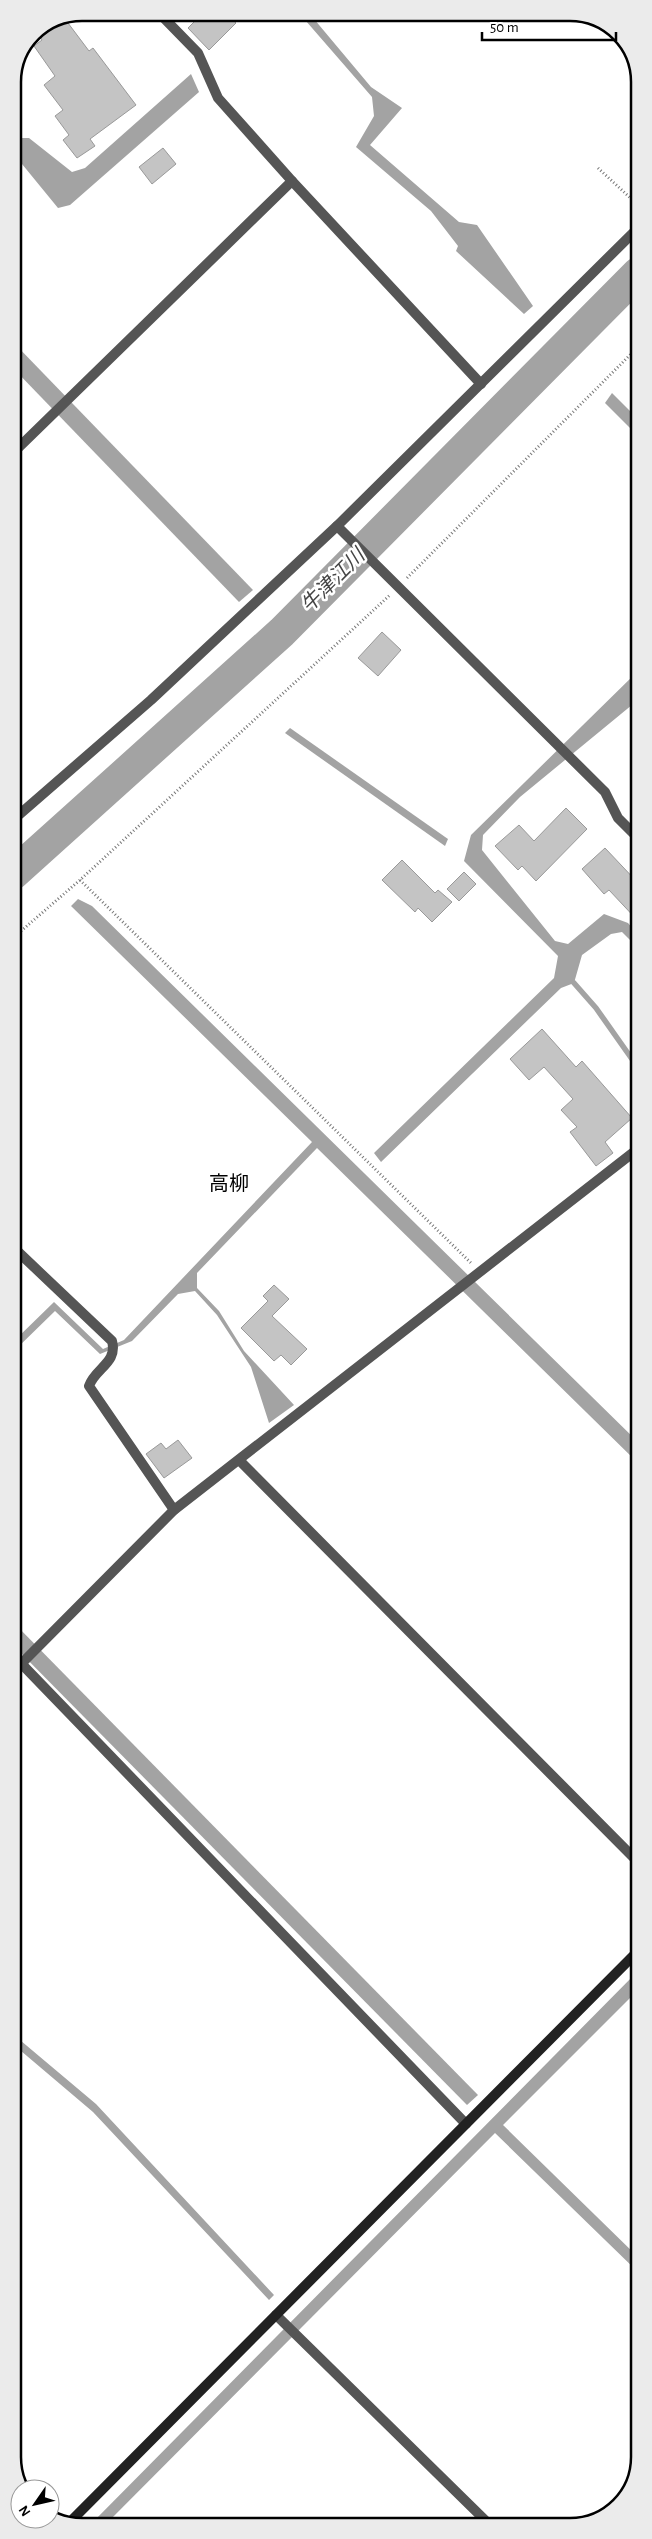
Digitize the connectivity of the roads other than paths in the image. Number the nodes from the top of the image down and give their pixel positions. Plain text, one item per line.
1 (166, 21) edge
2 (292, 181) junction
3 (631, 235) edge
4 (481, 384) junction
5 (21, 445) edge
6 (337, 526) junction
7 (21, 810) edge
8 (631, 832) edge
9 (631, 1154) edge
10 (21, 1255) edge
11 (239, 1460) junction
12 (174, 1510) junction
13 (22, 1663) joint
14 (631, 1855) edge
15 (631, 1958) edge
16 (466, 2124) junction
17 (276, 2316) junction
18 (74, 2518) edge
19 (483, 2518) edge

1 - 2 street
2 - 4 street
2 - 5 street
3 - 4 street
4 - 6 street
6 - 7 street
6 - 8 street
9 - 11 street
10 - 12 street
11 - 12 street
11 - 14 street
12 - 13 street
13 - 16 street
15 - 16 street
16 - 17 street
17 - 18 street
17 - 19 street

